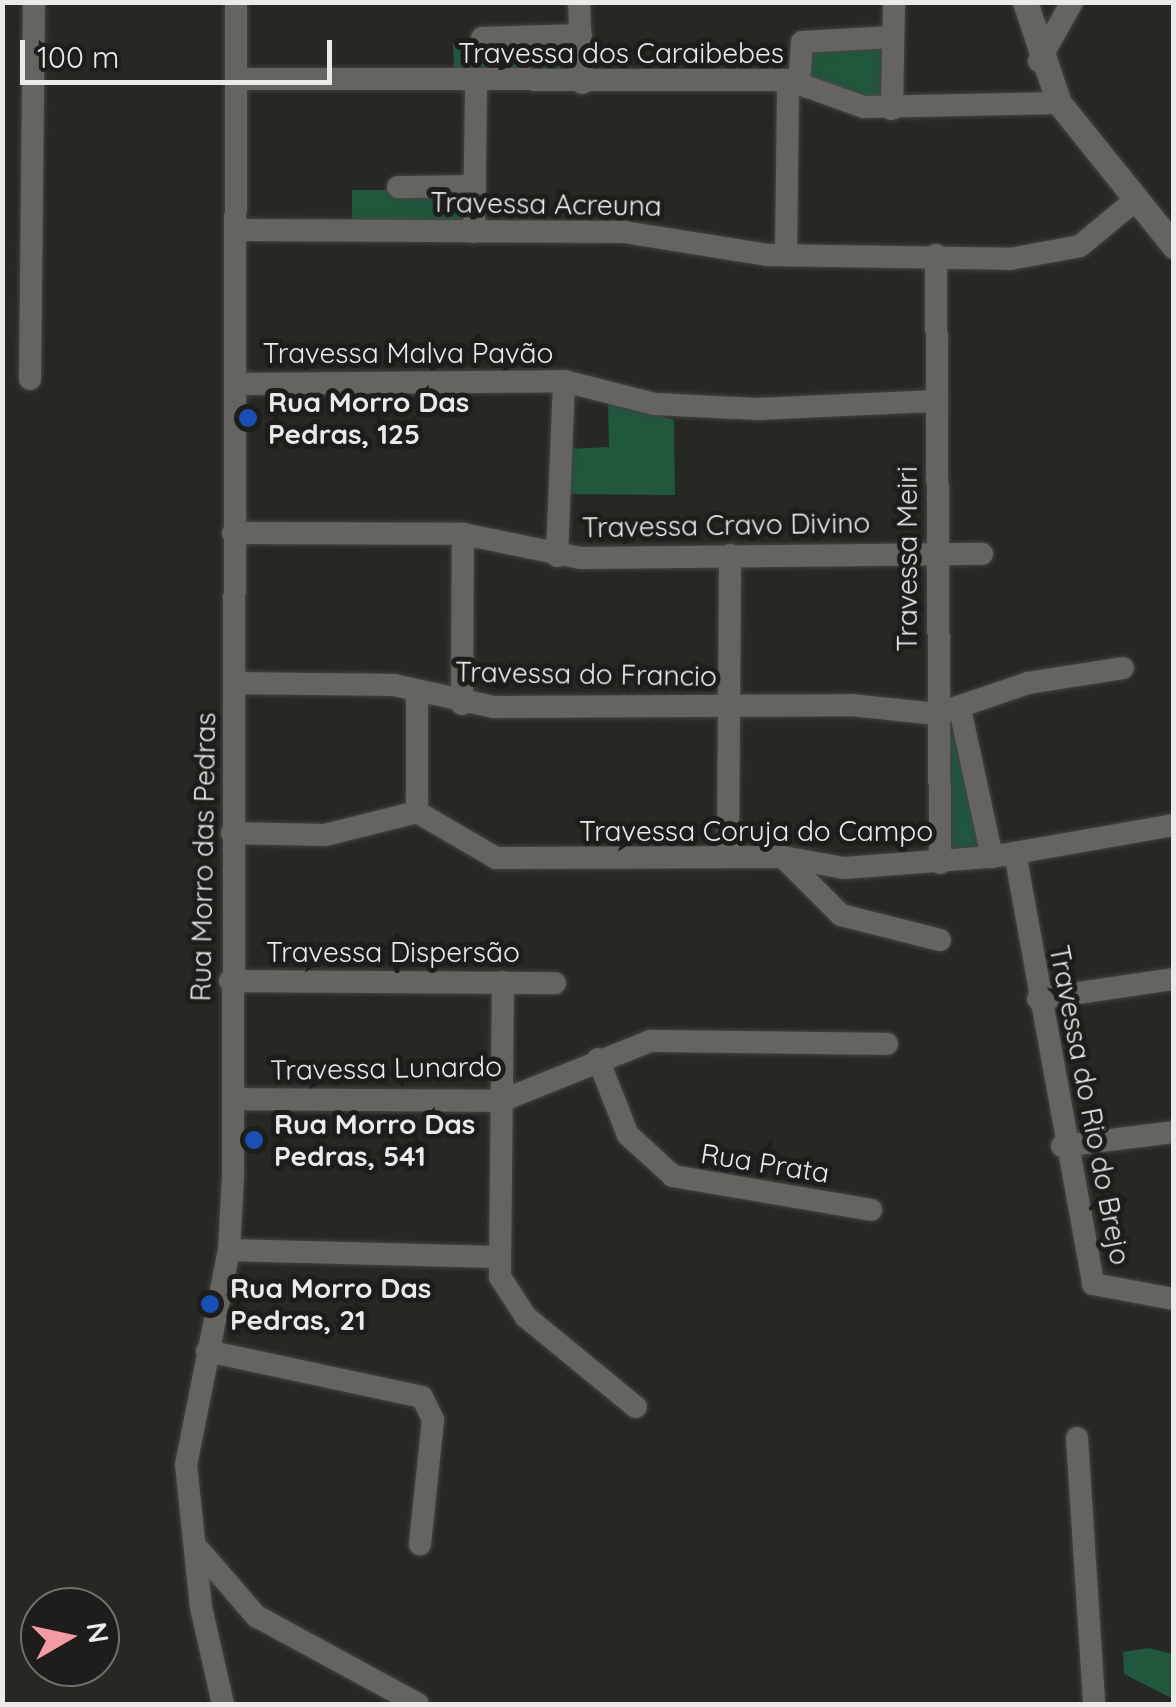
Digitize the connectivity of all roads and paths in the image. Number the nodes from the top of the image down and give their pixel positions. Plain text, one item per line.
1 (34, 2) edge
2 (236, 2) edge
3 (579, 2) edge
4 (894, 2) edge
5 (1025, 2) edge
6 (1072, 2) edge
7 (582, 35) junction
8 (893, 37) junction
9 (482, 38) dead end
10 (1039, 61) junction
11 (237, 78) junction
12 (793, 82) junction
13 (476, 83) junction
14 (582, 84) junction
15 (1060, 103) junction
16 (892, 109) junction
17 (475, 186) junction
18 (398, 187) dead end
19 (1133, 202) junction
20 (238, 230) junction
21 (474, 232) junction
22 (1174, 246) edge
23 (786, 255) junction
24 (936, 255) junction
25 (30, 379) dead end
26 (564, 381) junction
27 (235, 384) junction
28 (938, 401) junction
29 (233, 533) junction
30 (463, 534) junction
31 (937, 553) junction
32 (982, 554) dead end
33 (730, 555) junction
34 (557, 556) junction
35 (1123, 668) dead end
36 (235, 683) junction
37 (417, 692) junction
38 (462, 704) junction
39 (727, 707) junction
40 (948, 712) junction
41 (418, 812) junction
42 (1174, 825) edge
43 (232, 832) junction
44 (1004, 855) junction
45 (728, 856) junction
46 (783, 857) junction
47 (940, 863) junction
48 (940, 940) dead end
49 (1174, 979) edge
50 (230, 981) junction
51 (503, 982) junction
52 (555, 982) dead end
53 (1038, 1000) junction
54 (887, 1044) dead end
55 (598, 1059) junction
56 (234, 1099) junction
57 (501, 1100) junction
58 (1174, 1132) edge
59 (1062, 1146) junction
60 (871, 1210) dead end
61 (230, 1250) junction
62 (495, 1256) junction
63 (1174, 1299) edge
64 (207, 1351) junction
65 (636, 1407) dead end
66 (1077, 1438) dead end
67 (420, 1544) dead end
68 (198, 1548) junction
69 (223, 1704) edge
70 (418, 1704) edge
71 (1094, 1704) edge

1 - 25 street
2 - 11 street, Rua Morro das Pedras
3 - 7 street
4 - 8 street
5 - 10 main road
6 - 10 street
7 - 9 street
7 - 14 street
8 - 12 street
8 - 16 street
10 - 15 main road
11 - 13 street, Travessa dos Caraibebes
11 - 20 street, Rua Morro das Pedras
12 - 14 street, Travessa dos Caraibebes
12 - 16 street, Travessa dos Caraibebes
12 - 23 street
13 - 14 street, Travessa dos Caraibebes
13 - 17 street
15 - 16 street, Travessa dos Caraibebes
15 - 19 main road
17 - 18 street
17 - 21 street
19 - 22 main road
19 - 24 street, Travessa Acreuna
20 - 21 street, Travessa Acreuna
20 - 27 street, Rua Morro das Pedras
21 - 23 street, Travessa Acreuna
23 - 24 street, Travessa Acreuna
24 - 28 street, Travessa Meiri
26 - 27 street, Travessa Malva Pavão
26 - 28 street, Travessa Malva Pavão
26 - 34 street
27 - 29 street, Rua Morro das Pedras
28 - 31 street, Travessa Meiri
29 - 30 street, Travessa Cravo Divino
29 - 36 street, Rua Morro das Pedras
30 - 34 street, Travessa Cravo Divino
30 - 38 street
31 - 32 street, Travessa Cravo Divino
31 - 33 street, Travessa Cravo Divino
31 - 40 street, Travessa Meiri
33 - 34 street, Travessa Cravo Divino
33 - 39 street
35 - 40 street
36 - 37 street, Travessa do Francio
36 - 43 street, Rua Morro das Pedras
37 - 38 street, Travessa do Francio
37 - 41 street
38 - 39 street, Travessa do Francio
39 - 40 street, Travessa do Francio
39 - 45 street
40 - 44 street, Travessa do Rio do Brejo
40 - 47 street, Travessa Meiri
41 - 43 street
41 - 45 street, Travessa Coruja do Campo
42 - 44 street, Travessa Coruja do Campo
43 - 50 street, Rua Morro das Pedras
44 - 47 street, Travessa Coruja do Campo
44 - 53 street, Travessa do Rio do Brejo
45 - 46 street, Travessa Coruja do Campo
46 - 47 street, Travessa Coruja do Campo
46 - 48 street
49 - 53 street
50 - 51 street, Travessa Dispersão
50 - 56 street, Rua Morro das Pedras
51 - 52 street, Travessa Dispersão
51 - 57 street
53 - 59 street, Travessa do Rio do Brejo
54 - 55 street, Travessa Lunardo
55 - 57 street, Travessa Lunardo
55 - 60 street, Rua Prata
56 - 57 street, Travessa Lunardo
56 - 61 street, Rua Morro das Pedras
57 - 62 street
58 - 59 street
59 - 63 street, Travessa do Rio do Brejo
61 - 62 street
61 - 64 street, Rua Morro das Pedras
62 - 65 street
64 - 67 street
64 - 68 street, Rua Morro das Pedras
66 - 71 street
68 - 69 street, Rua Morro das Pedras
68 - 70 street

